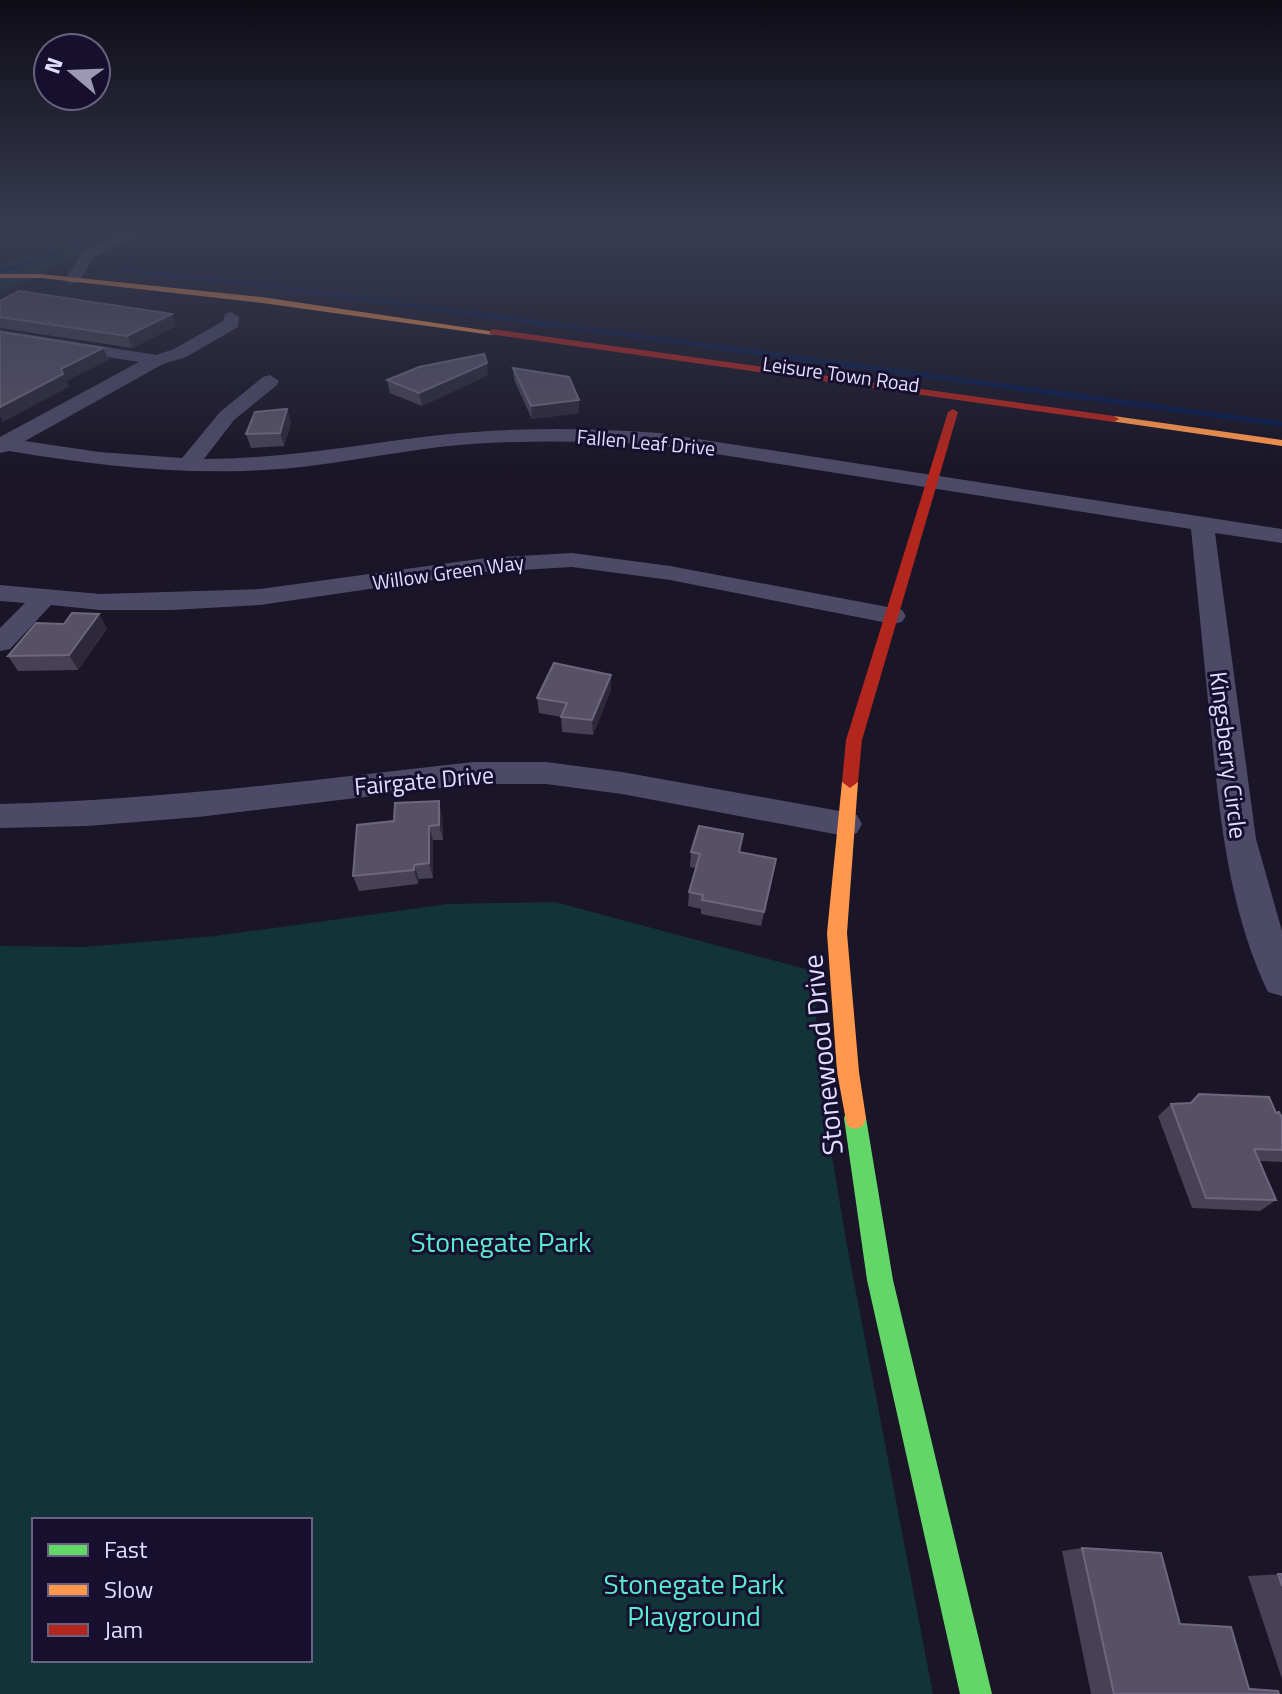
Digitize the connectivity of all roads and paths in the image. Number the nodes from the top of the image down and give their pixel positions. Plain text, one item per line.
1 (201, 309) edge
2 (246, 309) edge
3 (327, 309) edge
4 (237, 314) junction
5 (0, 335) edge
6 (157, 360) junction
7 (270, 381) dead end
8 (469, 411) dead end
9 (953, 412) junction
10 (479, 438) junction
11 (1282, 443) edge
12 (2, 445) edge
13 (1282, 460) edge
14 (188, 465) junction
15 (932, 481) junction
16 (1202, 524) junction
17 (1282, 536) edge
18 (0, 593) edge
19 (44, 598) junction
20 (893, 616) junction
21 (0, 643) edge
22 (0, 816) edge
23 (845, 824) junction
24 (1282, 980) edge
25 (976, 1694) edge

1 - 4 main road, Leisure Town Road
2 - 4 street
3 - 11 main road, Leisure Town Road
4 - 6 street
4 - 9 main road, Leisure Town Road
5 - 6 street
6 - 12 street
7 - 14 street
8 - 10 street
9 - 13 main road, Leisure Town Road
9 - 15 main road, Stonewood Drive
10 - 14 street, Fallen Leaf Drive
10 - 15 street, Fallen Leaf Drive
12 - 14 street, Fallen Leaf Drive
15 - 16 street, Fallen Leaf Drive
15 - 20 main road, Stonewood Drive
16 - 17 street, Fallen Leaf Drive
16 - 24 street, Kingsberry Circle
18 - 19 street, Willow Green Way
19 - 20 street, Willow Green Way
19 - 21 street
20 - 23 main road, Stonewood Drive
22 - 23 street, Fairgate Drive
23 - 25 main road, Stonewood Drive

